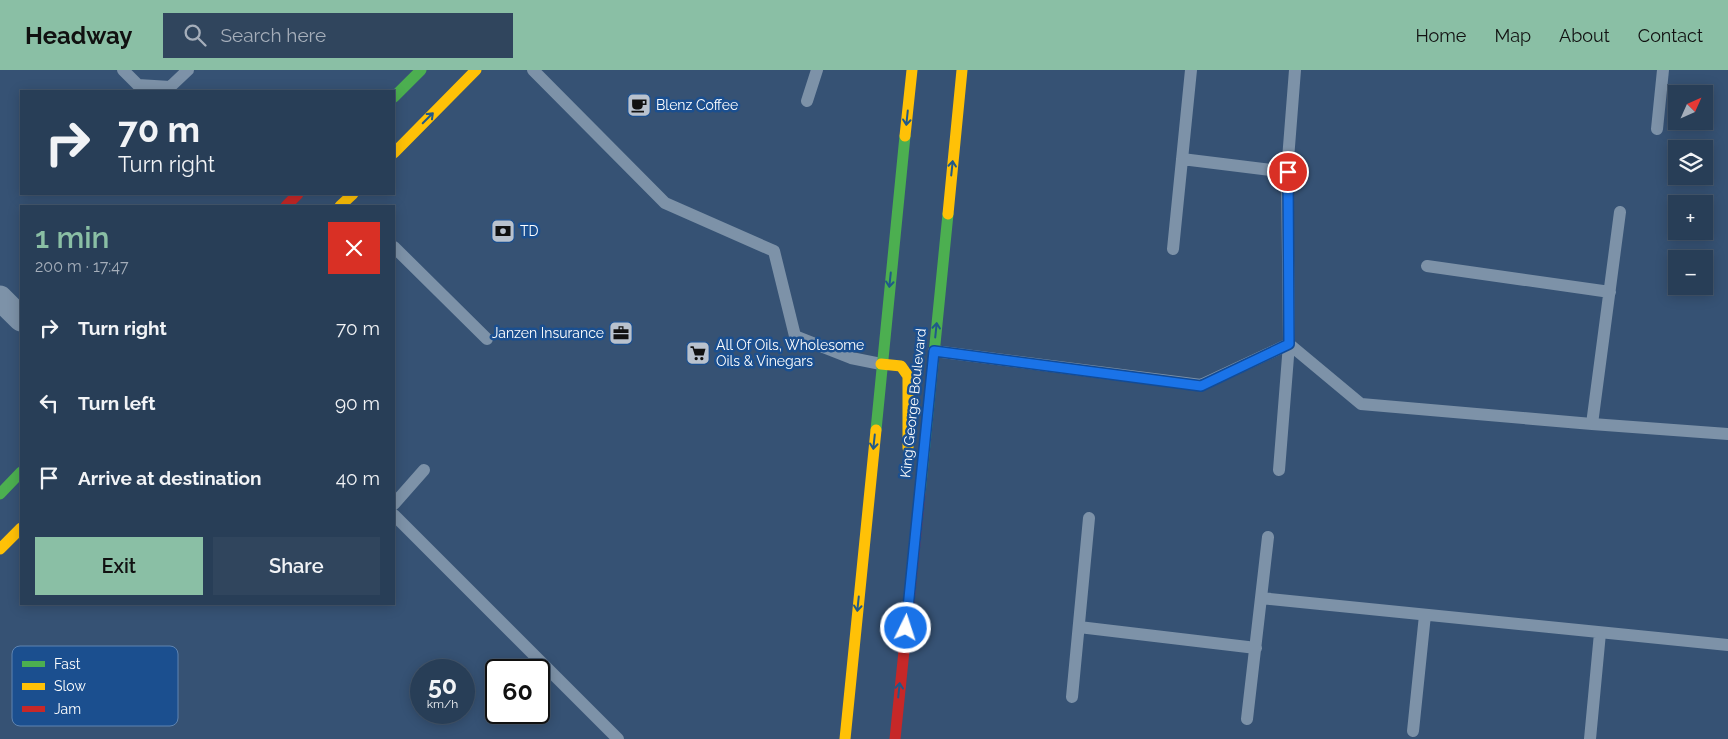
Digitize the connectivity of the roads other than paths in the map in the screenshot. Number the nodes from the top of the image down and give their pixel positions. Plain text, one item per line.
1 (123, 70) edge
2 (188, 70) edge
3 (421, 70) edge
4 (476, 70) edge
5 (533, 70) edge
6 (817, 70) edge
7 (912, 70) edge
8 (962, 70) edge
9 (1191, 70) edge
10 (1296, 70) edge
11 (1663, 70) edge
12 (395, 96) edge
13 (807, 101) dead end
14 (1657, 129) dead end
15 (395, 152) edge
16 (1182, 159) junction
17 (1288, 172) junction
18 (297, 195) edge
19 (287, 205) edge
20 (1620, 212) dead end
21 (395, 249) edge
22 (1173, 250) dead end
23 (1427, 266) dead end
24 (1610, 292) junction
25 (0, 298) edge
26 (20, 318) edge
27 (487, 339) dead end
28 (1289, 344) junction
29 (934, 351) junction
30 (881, 364) junction
31 (1592, 424) junction
32 (1728, 434) edge
33 (908, 458) dead end
34 (424, 470) dead end
35 (1279, 470) dead end
36 (20, 473) edge
37 (909, 488) dead end
38 (0, 494) edge
39 (395, 503) edge
40 (395, 516) edge
41 (1089, 518) dead end
42 (20, 529) edge
43 (1268, 537) dead end
44 (0, 550) edge
45 (909, 587) junction
46 (1261, 598) junction
47 (1425, 615) junction
48 (1079, 627) junction
49 (1600, 633) junction
50 (1728, 645) edge
51 (1256, 648) junction
52 (1072, 697) dead end
53 (1247, 719) dead end
54 (1413, 731) dead end
55 (618, 739) edge
56 (845, 739) edge
57 (895, 739) edge
58 (1590, 739) edge

1 - 2 lane
3 - 12 main road
15 -> 4 main road
5 - 30 lane
6 - 13 lane
7 -> 30 main road
29 -> 8 main road, King George Boulevard
9 - 16 lane
10 - 17 lane
11 - 14 lane
16 - 17 lane
16 - 22 lane
17 - 28 lane
18 - 19 main road
20 - 24 lane
21 - 27 lane
23 - 24 lane
24 - 31 lane
25 - 26 street
28 - 29 lane
28 - 31 lane
28 - 35 lane
29 - 45 main road, King George Boulevard
30 - 33 main road
30 -> 56 main road
31 - 32 lane
34 - 39 lane
36 - 38 main road
37 - 45 main road
40 - 55 lane
41 - 48 lane
42 - 44 main road
43 - 46 lane
57 -> 45 main road, King George Boulevard
46 - 47 lane
46 - 51 lane
47 - 49 lane
47 - 54 lane
48 - 51 lane
48 - 52 lane
49 - 50 lane
49 - 58 lane
51 - 53 lane

